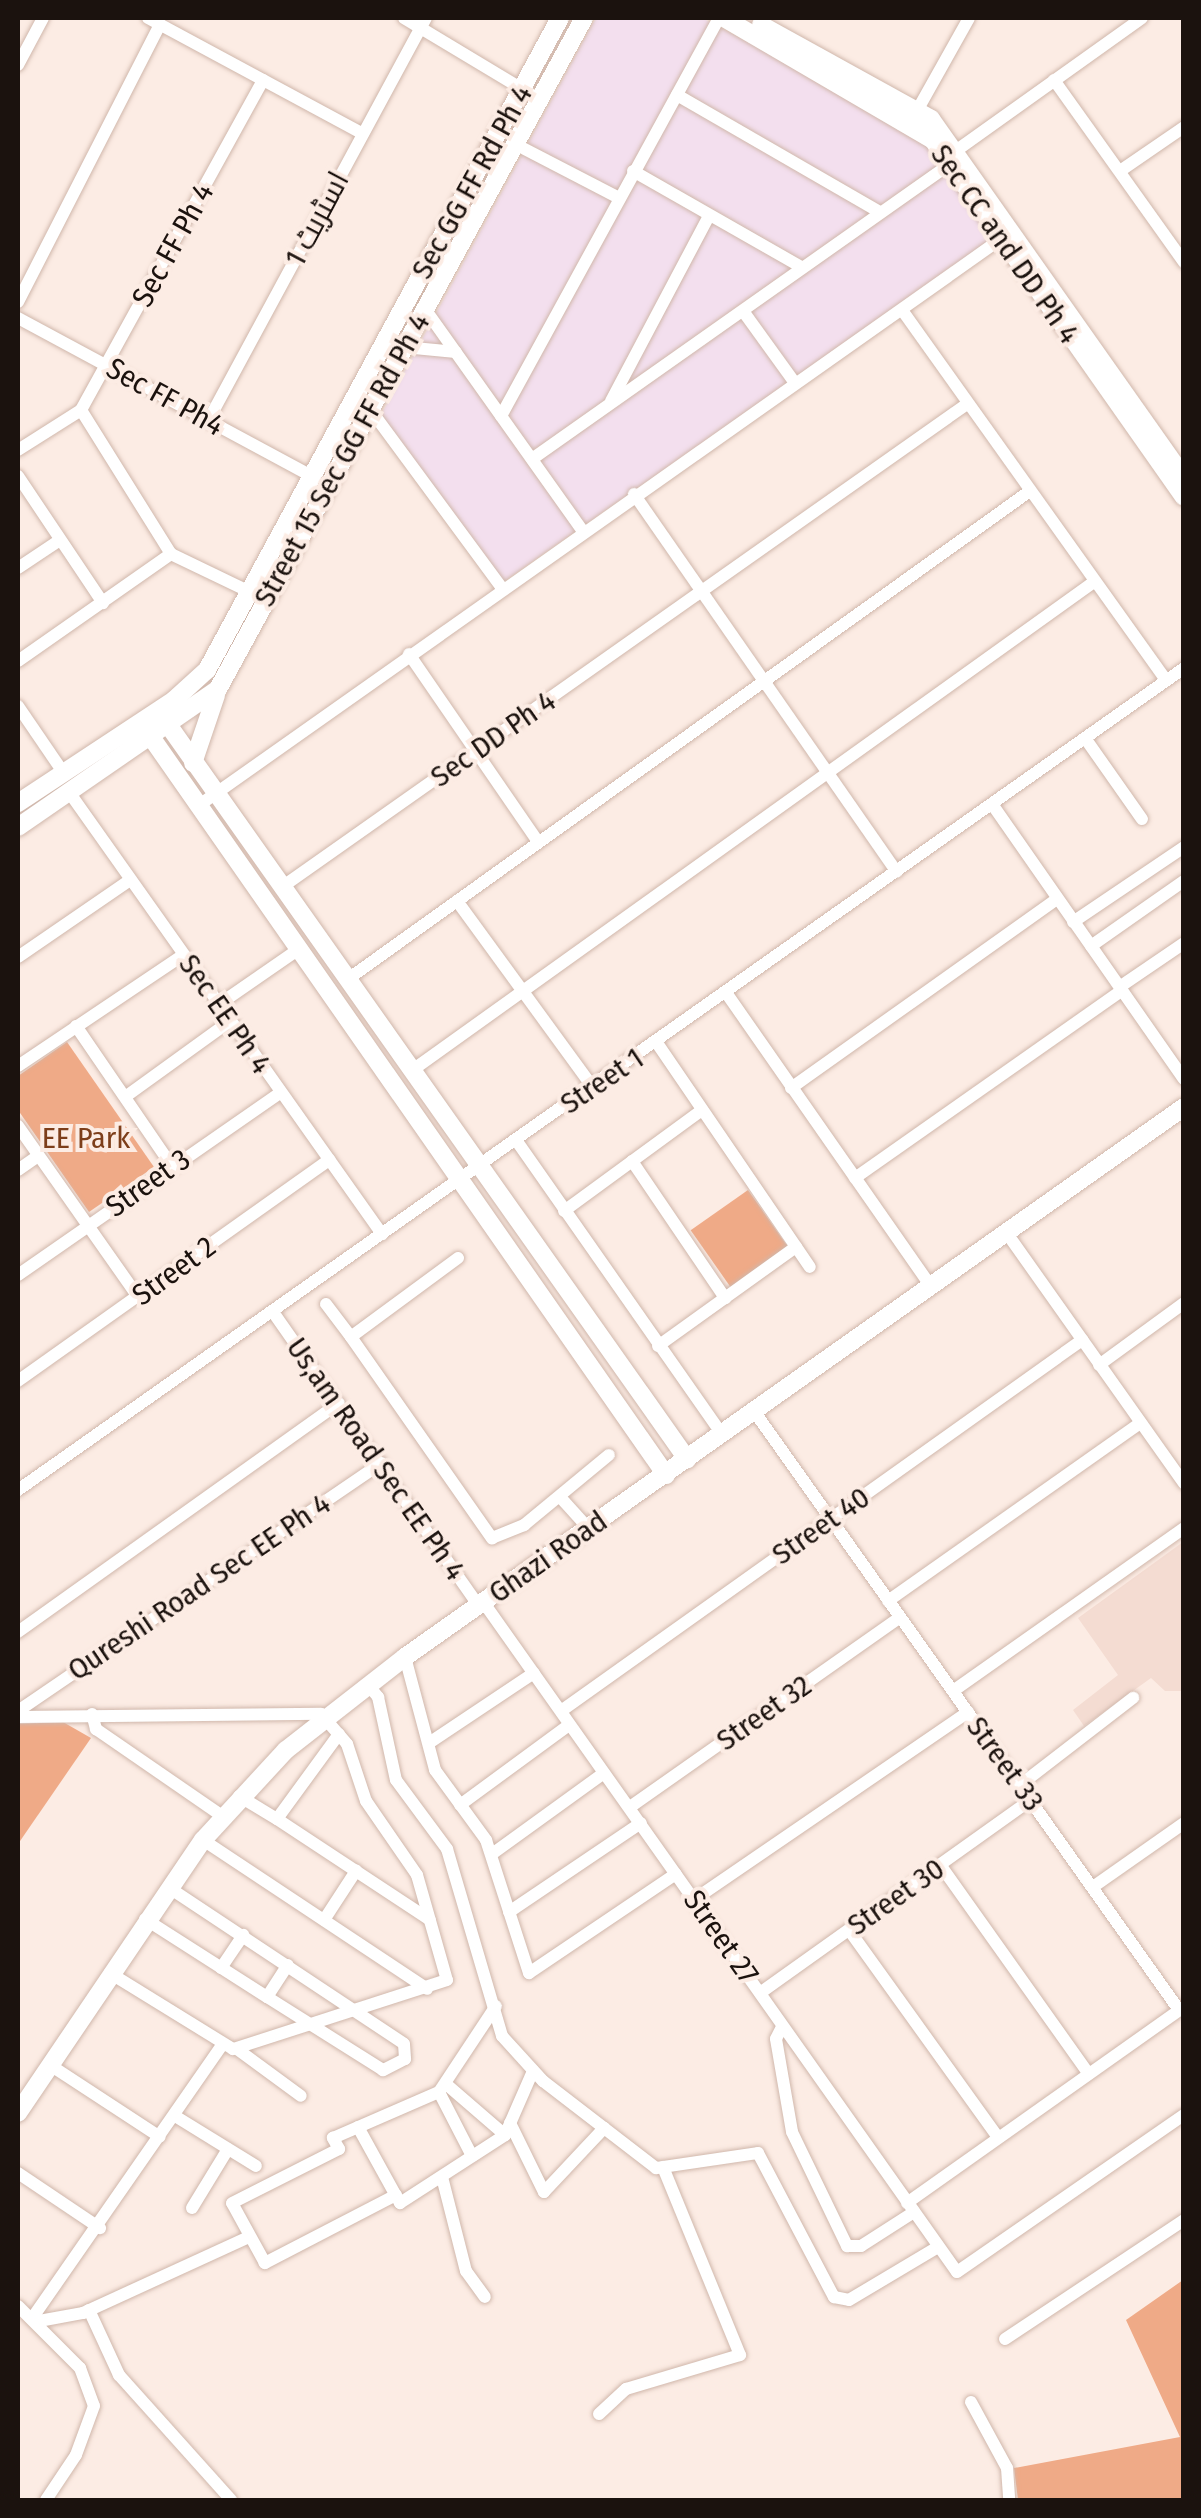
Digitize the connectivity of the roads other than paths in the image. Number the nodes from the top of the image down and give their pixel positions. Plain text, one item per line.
1 (44, 18) edge
2 (404, 18) edge
3 (560, 18) edge
4 (584, 18) edge
5 (721, 18) edge
6 (748, 18) edge
7 (969, 18) edge
8 (1142, 18) edge
9 (154, 21) edge
10 (424, 22) edge
11 (18, 65) edge
12 (263, 80) junction
13 (1054, 80) junction
14 (530, 94) junction
15 (677, 94) junction
16 (918, 109) junction
17 (1184, 126) edge
18 (363, 134) junction
19 (515, 144) junction
20 (954, 157) junction
21 (633, 171) junction
22 (1120, 171) junction
23 (619, 198) junction
24 (880, 212) junction
25 (709, 216) junction
26 (1002, 239) junction
27 (1183, 261) edge
28 (801, 267) junction
29 (18, 302) edge
30 (425, 308) junction
31 (743, 310) junction
32 (902, 310) junction
33 (18, 318) edge
34 (396, 348) junction
35 (456, 352) junction
36 (108, 366) junction
37 (795, 384) junction
38 (610, 403) junction
39 (968, 404) junction
40 (370, 409) junction
41 (81, 410) junction
42 (501, 416) junction
43 (208, 421) junction
44 (18, 450) edge
45 (532, 459) junction
46 (18, 476) edge
47 (312, 476) junction
48 (1184, 476) edge
49 (1030, 492) junction
50 (634, 494) junction
51 (1184, 497) edge
52 (583, 530) junction
53 (60, 540) junction
54 (171, 554) junction
55 (18, 568) edge
56 (1094, 582) junction
57 (502, 588) junction
58 (703, 590) junction
59 (250, 592) junction
60 (103, 603) junction
61 (409, 654) junction
62 (18, 660) edge
63 (1184, 668) edge
64 (766, 680) junction
65 (1166, 680) junction
66 (218, 690) junction
67 (18, 706) edge
68 (169, 726) junction
69 (151, 737) junction
70 (1084, 738) junction
71 (476, 752) junction
72 (192, 763) junction
73 (63, 772) junction
74 (831, 774) junction
75 (69, 792) junction
76 (214, 794) junction
77 (18, 802) edge
78 (992, 804) junction
79 (198, 806) junction
80 (1142, 818) dead end
81 (18, 827) edge
82 (538, 842) junction
83 (1184, 846) edge
84 (897, 872) junction
85 (130, 880) junction
86 (1184, 880) edge
87 (282, 888) junction
88 (1057, 899) junction
89 (457, 902) junction
90 (1074, 922) junction
91 (1184, 943) edge
92 (1090, 946) junction
93 (298, 949) junction
94 (183, 955) junction
95 (18, 957) edge
96 (348, 979) junction
97 (521, 989) junction
98 (1121, 989) junction
99 (726, 994) junction
100 (218, 1005) junction
101 (230, 1021) junction
102 (76, 1026) junction
103 (657, 1043) junction
104 (18, 1066) edge
105 (414, 1069) junction
106 (1184, 1079) edge
107 (592, 1086) junction
108 (792, 1088) junction
109 (280, 1092) junction
110 (125, 1097) junction
111 (1184, 1107) edge
112 (702, 1110) junction
113 (18, 1126) edge
114 (516, 1140) junction
115 (38, 1156) junction
116 (329, 1160) junction
117 (632, 1161) junction
118 (172, 1166) junction
119 (480, 1166) junction
120 (18, 1170) edge
121 (856, 1178) junction
122 (461, 1179) junction
123 (564, 1211) junction
124 (88, 1225) junction
125 (1006, 1232) junction
126 (382, 1234) junction
127 (796, 1247) junction
128 (458, 1258) dead end
129 (810, 1267) dead end
130 (18, 1275) edge
131 (930, 1286) junction
132 (138, 1297) junction
133 (725, 1298) junction
134 (1184, 1303) edge
135 (326, 1304) dead end
136 (273, 1312) junction
137 (350, 1337) junction
138 (1082, 1340) junction
139 (658, 1346) junction
140 (1099, 1364) junction
141 (18, 1381) edge
142 (338, 1403) junction
143 (754, 1411) junction
144 (1140, 1423) junction
145 (722, 1434) junction
146 (610, 1455) dead end
147 (687, 1459) junction
148 (381, 1463) junction
149 (666, 1475) junction
150 (1183, 1480) edge
151 (18, 1490) edge
152 (560, 1497) junction
153 (833, 1518) junction
154 (1184, 1528) edge
155 (589, 1529) junction
156 (888, 1601) junction
157 (481, 1604) junction
158 (899, 1618) junction
159 (18, 1632) edge
160 (405, 1658) junction
161 (534, 1673) junction
162 (368, 1684) junction
163 (952, 1690) junction
164 (1134, 1698) dead end
165 (561, 1711) junction
166 (968, 1712) junction
167 (18, 1714) edge
168 (92, 1714) junction
169 (327, 1718) junction
170 (570, 1725) junction
171 (339, 1734) junction
172 (430, 1742) junction
173 (604, 1773) junction
174 (1020, 1784) junction
175 (239, 1796) junction
176 (1031, 1800) junction
177 (460, 1805) junction
178 (630, 1808) junction
179 (222, 1816) junction
180 (277, 1819) junction
181 (640, 1823) junction
182 (1184, 1823) edge
183 (202, 1840) junction
184 (492, 1854) junction
185 (941, 1866) junction
186 (356, 1872) junction
187 (676, 1874) junction
188 (168, 1886) junction
189 (1092, 1888) junction
190 (694, 1900) junction
191 (509, 1912) junction
192 (145, 1920) junction
193 (324, 1920) junction
194 (430, 1920) junction
195 (850, 1930) junction
196 (242, 1935) junction
197 (288, 1964) junction
198 (221, 1968) junction
199 (110, 1973) junction
200 (427, 1988) junction
201 (760, 1993) junction
202 (267, 1997) junction
203 (496, 2006) junction
204 (1181, 2008) edge
205 (358, 2010) junction
206 (311, 2025) junction
207 (782, 2027) junction
208 (222, 2046) junction
209 (237, 2049) junction
210 (50, 2066) junction
211 (534, 2070) junction
212 (1089, 2074) junction
213 (442, 2088) junction
214 (301, 2096) dead end
215 (18, 2113) edge
216 (1184, 2115) edge
217 (175, 2116) junction
218 (358, 2126) junction
219 (604, 2128) junction
220 (507, 2129) junction
221 (997, 2136) junction
222 (160, 2138) junction
223 (228, 2149) junction
224 (472, 2156) junction
225 (256, 2166) dead end
226 (663, 2167) junction
227 (18, 2173) edge
228 (442, 2176) junction
229 (396, 2195) junction
230 (192, 2208) dead end
231 (910, 2208) junction
232 (1184, 2220) edge
233 (100, 2228) junction
234 (249, 2237) junction
235 (938, 2248) junction
236 (485, 2297) dead end
237 (18, 2306) edge
238 (89, 2310) junction
239 (36, 2319) junction
240 (1005, 2339) dead end
241 (971, 2402) dead end
242 (598, 2414) dead end
243 (46, 2500) edge
244 (232, 2500) edge
245 (1010, 2500) edge

1 - 11 street
2 - 10 street
3 - 14 main road, Sec GG FF Rd Ph 4
4 - 14 main road, Street 15 Sec GG FF Rd Ph 4
5 - 15 street
5 - 20 main road, Sec CC and DD Ph 4
6 - 16 main road, Sec CC and DD Ph 4
7 - 16 street
8 - 13 street
9 - 12 street
9 - 29 street
10 - 14 street
10 - 18 street, اسٹریٹ 1
12 - 18 street
12 - 36 street, Sec FF Ph 4
13 - 20 street
13 - 22 street
14 - 19 main road, Street 15 Sec GG FF Rd Ph 4
14 - 34 main road, Sec GG FF Rd Ph 4
15 - 21 street
15 - 24 street
16 - 20 main road, Sec CC and DD Ph 4
17 - 22 street
18 - 43 street, اسٹریٹ 1
19 - 23 street
19 - 30 main road, Street 15 Sec GG FF Rd Ph 4
20 - 24 street
20 - 26 main road, Sec CC and DD Ph 4
20 - 48 main road, Sec CC and DD Ph 4
21 - 23 street
21 - 25 street
22 - 27 street
23 - 42 street
24 - 28 street
25 - 28 street
25 - 38 street
26 - 32 street
26 - 51 main road, Sec CC and DD Ph 4
28 - 31 street
30 - 34 main road, Street 15 Sec GG FF Rd Ph 4
30 - 35 street
31 - 37 street
31 - 38 street
32 - 37 street
32 - 39 street
33 - 36 street, Sec FF Ph4
34 - 35 street
34 - 40 main road, Street 15 Sec GG FF Rd Ph 4
34 - 47 main road, Sec GG FF Rd Ph 4
35 - 42 street
36 - 41 street, Sec FF Ph 4
36 - 43 street, Sec FF Ph4
37 - 50 street
38 - 45 street
39 - 49 street
39 - 58 street, Sec DD Ph 4
40 - 57 street
40 - 66 main road, Street 15 Sec GG FF Rd Ph 4
41 - 44 street
41 - 54 street, Sec FF Ph4
42 - 45 street
43 - 47 street, Sec FF Ph4
45 - 52 street
46 - 53 street
47 - 59 main road, Sec GG FF Rd Ph 4
49 - 56 street
49 - 64 street
50 - 52 street
50 - 58 street
52 - 57 street
53 - 55 street
53 - 60 street
54 - 59 street
54 - 60 street
56 - 65 street
56 - 74 street
57 - 61 street
58 - 64 street
58 - 71 street, Sec DD Ph 4
59 - 73 main road, Sec GG FF Rd Ph 4
60 - 62 street
61 - 71 street
61 - 76 street
63 - 65 street, Street 1
64 - 74 street
64 - 82 street
65 - 70 street, Street 1
66 - 68 main road, Street 15 Sec GG FF Rd Ph 4
66 - 72 main road
67 - 73 street
68 - 69 main road, Street 15 Sec GG FF Rd Ph 4
68 - 72 main road
69 - 75 main road, Street 15 Sec GG FF Rd Ph 4
69 - 79 main road
70 - 78 street, Street 1
70 - 80 street
71 - 82 street
71 - 87 street, Sec DD Ph 4
72 - 76 main road
73 - 77 main road, Sec GG FF Rd Ph 4
74 - 84 street
74 - 97 street
75 - 81 main road, Street 15 Sec GG FF Rd Ph 4
75 - 85 street, Sec EE Ph 4
76 - 79 street
76 - 87 main road
78 - 84 street, Street 1
78 - 88 street
79 - 93 main road
82 - 89 street
83 - 90 street
84 - 99 street, Street 1
85 - 94 street, Sec EE Ph 4
85 - 95 street
86 - 92 street
87 - 96 main road
88 - 90 street
88 - 108 street
89 - 96 street
89 - 97 street
90 - 92 street
91 - 98 street
92 - 98 street
93 - 100 street
93 - 122 main road
94 - 100 street, Sec EE Ph 4
94 - 102 street
96 - 105 main road
97 - 105 street
97 - 107 street
98 - 106 street
98 - 121 street
99 - 103 street, Street 1
99 - 108 street
100 - 101 street, Sec EE Ph 4
101 - 109 street, Sec EE Ph 4
101 - 110 street
102 - 104 street
102 - 110 street
103 - 107 street, Street 1
103 - 112 street
105 - 119 main road
107 - 114 street, Street 1
108 - 121 street
109 - 116 street, Sec EE Ph 4
109 - 118 street, Street 3
110 - 118 street
111 - 125 main road, Ghazi Road
112 - 117 street
112 - 127 street
113 - 115 street
114 - 119 street, Street 1
114 - 123 street
115 - 120 street
115 - 124 street
116 - 126 street, Sec EE Ph 4
116 - 132 street, Street 2
117 - 123 street
117 - 133 street
118 - 124 street, Street 3
119 - 122 street, Street 1
119 - 147 main road
121 - 131 street
122 - 126 street, Street 1
122 - 149 main road
123 - 139 street
124 - 130 street, Street 3
124 - 132 street
125 - 131 main road, Ghazi Road
125 - 138 street
126 - 136 street, Street 1
127 - 129 street
127 - 133 street
128 - 137 street
131 - 143 main road, Ghazi Road
132 - 141 street, Street 2
133 - 139 street
134 - 140 street
135 - 137 street
136 - 142 street, Us,am Road Sec EE Ph 4
136 - 151 street, Street 1
137 - 152 street
138 - 140 street
138 - 153 street, Street 40
139 - 145 street
140 - 144 street
142 - 148 street, Us,am Road Sec EE Ph 4
142 - 159 street
143 - 145 main road, Ghazi Road
143 - 153 street, Street 33
144 - 150 street
144 - 156 street
145 - 147 main road, Ghazi Road
146 - 152 street
147 - 149 main road, Ghazi Road
148 - 157 street, Us,am Road Sec EE Ph 4
148 - 167 street, Qureshi Road Sec EE Ph 4
149 - 155 main road, Ghazi Road
152 - 155 street
153 - 156 street, Street 33
153 - 165 street, Street 40
154 - 163 street
155 - 157 main road, Ghazi Road
156 - 158 street, Street 33
157 - 160 main road, Ghazi Road
157 - 161 street, Street 27
158 - 163 street, Street 33
158 - 178 street, Street 32
160 - 162 main road, Ghazi Road
160 - 172 street
161 - 165 street, Street 27
161 - 172 street
162 - 169 main road, Ghazi Road
162 - 203 street
163 - 166 street, Street 33
164 - 174 street
165 - 170 street, Street 27
166 - 174 street, Street 33
166 - 190 street
167 - 168 street
168 - 169 street
168 - 179 street
169 - 171 street
169 - 175 main road, Ghazi Road
170 - 173 street, Street 27
170 - 177 street
171 - 180 street
171 - 194 street
172 - 177 street
173 - 178 street, Street 27
173 - 184 street
174 - 176 street, Street 33
175 - 179 main road, Ghazi Road
175 - 180 street
176 - 185 street, Street 30
176 - 189 street, Street 33
177 - 184 street
178 - 181 street, Street 27
179 - 183 main road, Ghazi Road
180 - 186 street
181 - 187 street, Street 27
181 - 191 street
182 - 189 street
183 - 188 main road, Ghazi Road
183 - 193 street
184 - 191 street
185 - 195 street, Street 30
185 - 212 street
186 - 193 street
186 - 194 street
187 - 190 street, Street 27
187 - 191 street
188 - 192 main road, Ghazi Road
188 - 196 street
189 - 204 street, Street 33
190 - 201 street, Street 27
192 - 198 street
192 - 199 main road, Ghazi Road
193 - 200 street
194 - 200 street
195 - 201 street, Street 30
195 - 221 street
196 - 197 street
196 - 198 street
197 - 202 street
197 - 205 street
198 - 202 street
199 - 208 street
199 - 210 main road, Ghazi Road
200 - 205 street
201 - 207 street, Street 27
202 - 206 street
203 - 211 street
203 - 213 street
204 - 212 street
205 - 206 street
205 - 206 street
206 - 209 street
207 - 231 street, Street 27
207 - 231 street
208 - 209 street
208 - 217 street
209 - 214 street
210 - 215 main road, Ghazi Road
210 - 222 street
211 - 219 street
211 - 220 street
212 - 221 street
213 - 218 street
213 - 220 street
213 - 224 street
216 - 235 street, Street 27
217 - 222 street
217 - 223 street
218 - 229 street
218 - 234 street
219 - 220 street
219 - 226 street
220 - 224 street
221 - 231 street
222 - 233 street
223 - 225 street
223 - 230 street
224 - 228 street
226 - 235 street
226 - 242 street
227 - 233 street
228 - 229 street
228 - 236 street
229 - 234 street
231 - 235 street, Street 27
232 - 240 street
233 - 239 street
234 - 238 street
237 - 239 street
238 - 239 street
238 - 244 street
239 - 243 street
241 - 245 street

